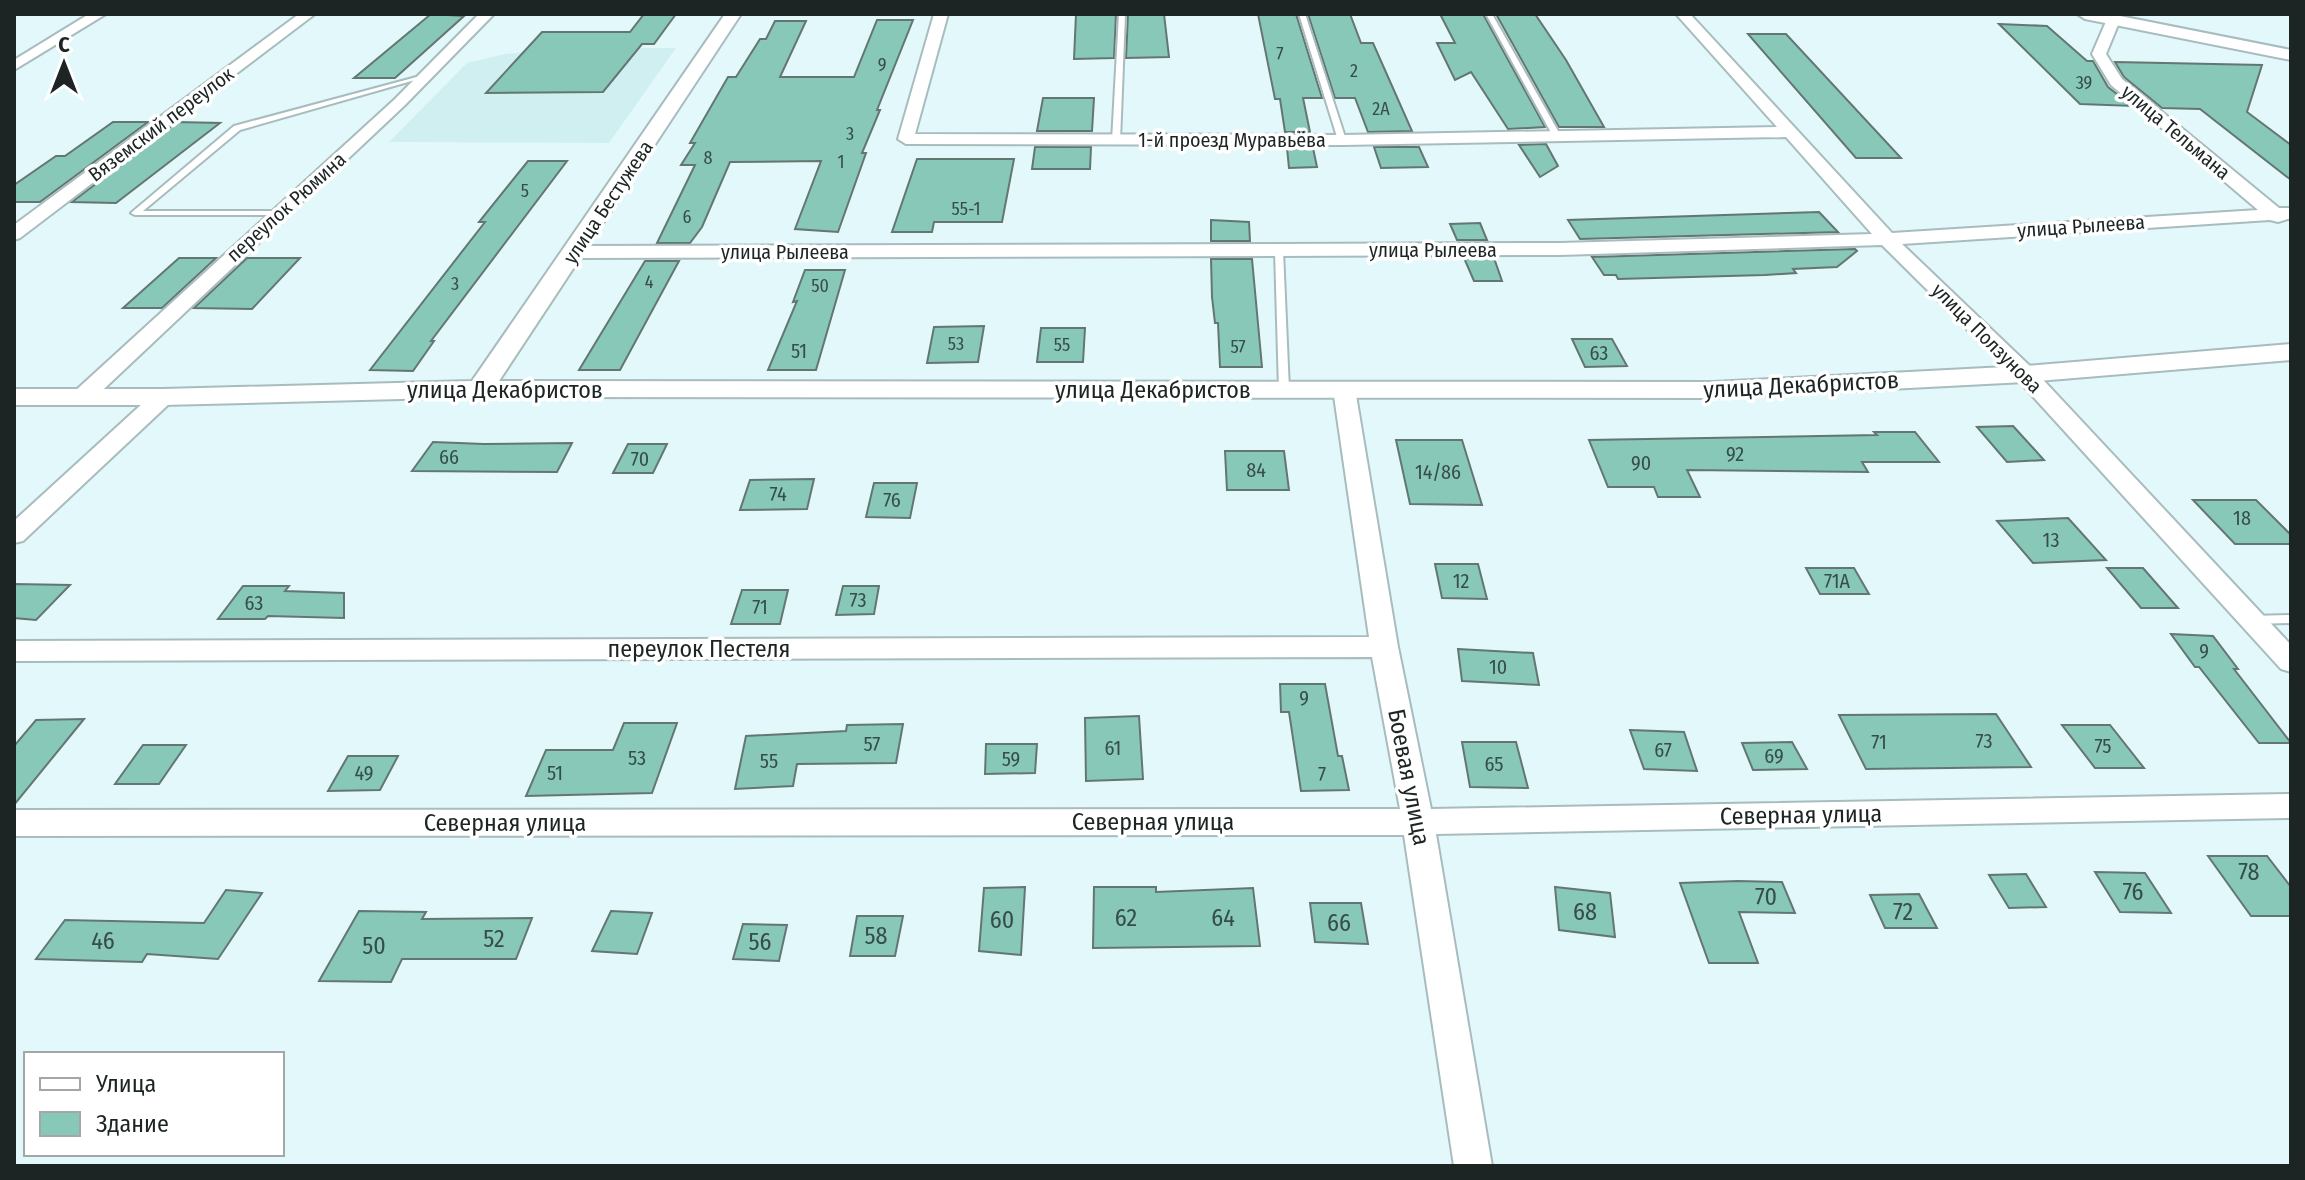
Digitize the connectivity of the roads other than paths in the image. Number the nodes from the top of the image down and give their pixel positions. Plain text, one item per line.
1 (99, 14) edge
2 (308, 14) edge
3 (487, 14) edge
4 (733, 14) edge
5 (941, 14) edge
6 (1122, 14) edge
7 (1302, 14) edge
8 (1489, 14) edge
9 (1683, 14) edge
10 (2085, 14) edge
11 (2113, 20) junction
12 (2291, 55) edge
13 (14, 66) edge
14 (426, 76) junction
15 (1788, 132) junction
16 (1558, 138) junction
17 (1342, 140) junction
18 (1116, 141) junction
19 (2282, 212) edge
20 (281, 213) junction
21 (2291, 226) edge
22 (14, 234) edge
23 (1887, 239) junction
24 (1279, 251) junction
25 (574, 252) junction
26 (2291, 352) edge
27 (2025, 374) junction
28 (480, 389) junction
29 (1344, 389) junction
30 (1284, 390) junction
31 (14, 397) edge
32 (82, 397) junction
33 (163, 397) junction
34 (14, 535) edge
35 (2291, 619) edge
36 (2252, 620) junction
37 (1384, 647) junction
38 (14, 651) edge
39 (2291, 662) edge
40 (2291, 806) edge
41 (1418, 822) junction
42 (14, 823) edge
43 (1473, 1166) edge

1 - 13 street
2 - 22 street, Вяземский переулок
3 - 14 street, переулок Рюмина
4 - 25 street, улица Бестужева
5 - 18 street, 1-й проезд Муравьёва
6 - 18 lane
7 - 17 lane
8 - 16 lane
9 - 15 street, улица Ползунова
10 - 11 street
11 - 12 street
11 - 19 street, улица Тельмана
14 - 20 street, переулок Рюмина
14 - 20 lane
15 - 16 street, 1-й проезд Муравьёва
15 - 23 street, улица Ползунова
16 - 17 street, 1-й проезд Муравьёва
17 - 18 street, 1-й проезд Муравьёва
19 - 21 street, улица Тельмана
19 - 23 street, улица Рылеева
20 - 32 street, переулок Рюмина
23 - 24 street, улица Рылеева
23 - 27 street, улица Ползунова
24 - 25 street, улица Рылеева
24 - 30 lane
25 - 28 street, улица Бестужева
26 - 27 street, улица Декабристов
27 - 29 street, улица Декабристов
27 - 36 street, улица Ползунова
28 - 30 street, улица Декабристов
28 - 33 street, улица Декабристов
29 - 30 street, улица Декабристов
29 - 37 street, Боевая улица
31 - 32 street, улица Декабристов
32 - 33 street, улица Декабристов
33 - 34 street
35 - 36 lane
36 - 39 street, улица Ползунова
37 - 38 street, переулок Пестеля
37 - 41 street, Боевая улица
40 - 41 street, Северная улица
41 - 42 street, Северная улица
41 - 43 street, Боевая улица

